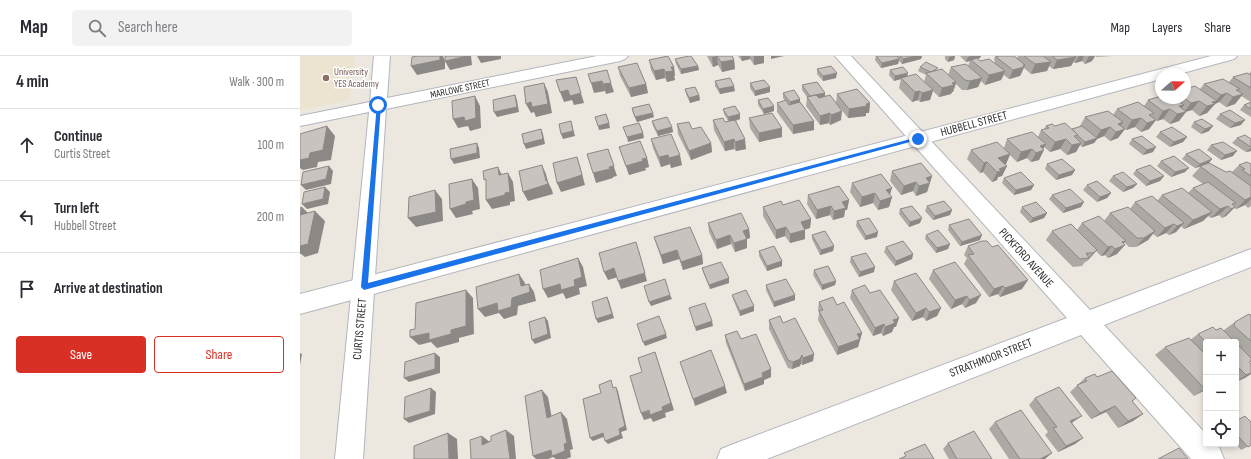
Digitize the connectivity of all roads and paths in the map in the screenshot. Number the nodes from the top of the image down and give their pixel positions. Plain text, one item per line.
1 (382, 56) edge
2 (620, 56) edge
3 (843, 56) edge
4 (1229, 56) edge
5 (1184, 68) edge
6 (1155, 76) edge
7 (378, 105) junction
8 (300, 121) edge
9 (918, 139) junction
10 (1251, 258) edge
11 (364, 287) junction
12 (300, 304) edge
13 (1085, 322) junction
14 (349, 459) edge
15 (731, 459) edge
16 (1210, 459) edge

1 - 7 street, CURTIS STREET
2 - 7 street, MARLOWE STREET
3 - 9 street, PICKFORD AVENUE
4 - 5 street, HUBBELL STREET
6 - 9 street, HUBBELL STREET
7 - 8 street, MARLOWE STREET
7 - 11 street, CURTIS STREET
9 - 11 street, HUBBELL STREET
9 - 13 street, PICKFORD AVENUE
10 - 13 street, STRATHMOOR STREET
11 - 12 street, HUBBELL STREET
11 - 14 street, CURTIS STREET
13 - 15 street, STRATHMOOR STREET
13 - 16 street, PICKFORD AVENUE

